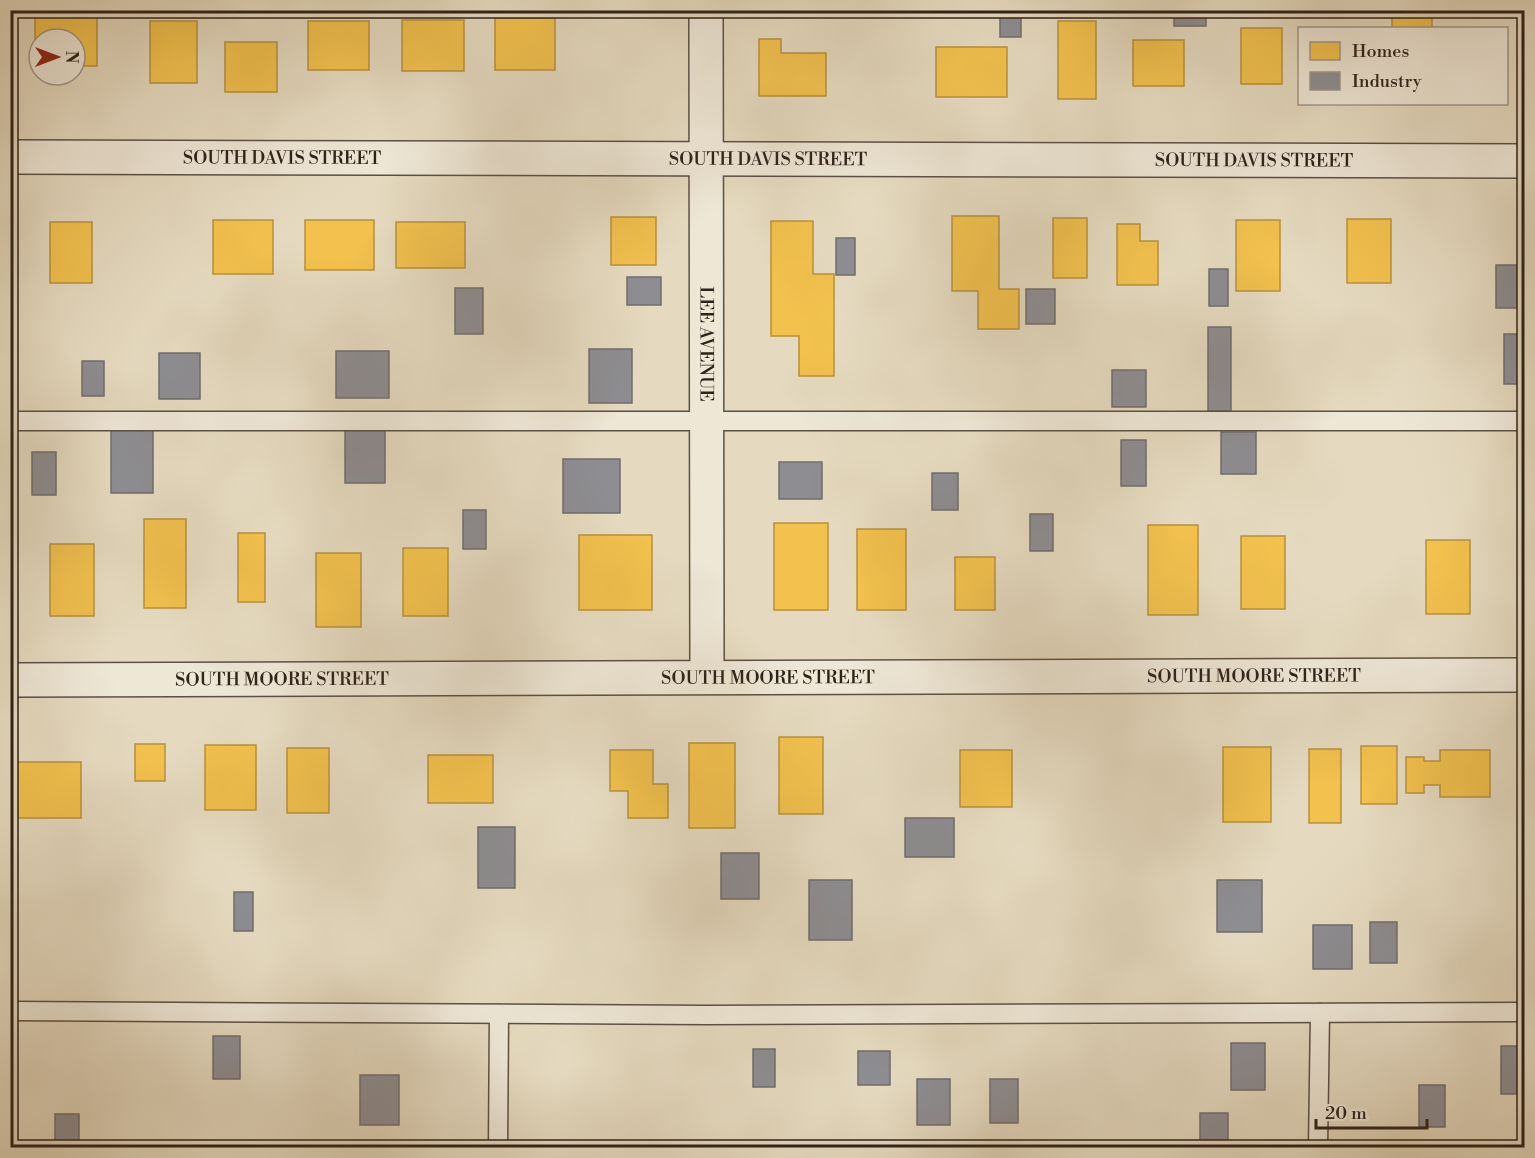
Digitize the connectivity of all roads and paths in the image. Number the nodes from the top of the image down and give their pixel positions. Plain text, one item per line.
1 (706, 10) edge
2 (10, 157) edge
3 (706, 159) junction
4 (1524, 161) edge
5 (10, 421) edge
6 (1524, 421) edge
7 (707, 422) junction
8 (1524, 675) edge
9 (707, 677) junction
10 (10, 680) edge
11 (10, 1011) edge
12 (1524, 1012) edge
13 (1320, 1013) junction
14 (499, 1014) junction
15 (498, 1148) edge
16 (1318, 1148) edge

1 - 3 street, LEE AVENUE
2 - 3 street, SOUTH DAVIS STREET
3 - 4 street, SOUTH DAVIS STREET
3 - 7 street, LEE AVENUE
5 - 7 lane
6 - 7 lane
7 - 9 street, LEE AVENUE
8 - 9 street, SOUTH MOORE STREET
9 - 10 street, SOUTH MOORE STREET
11 - 14 lane
12 - 13 lane
13 - 14 lane
13 - 16 lane
14 - 15 lane

